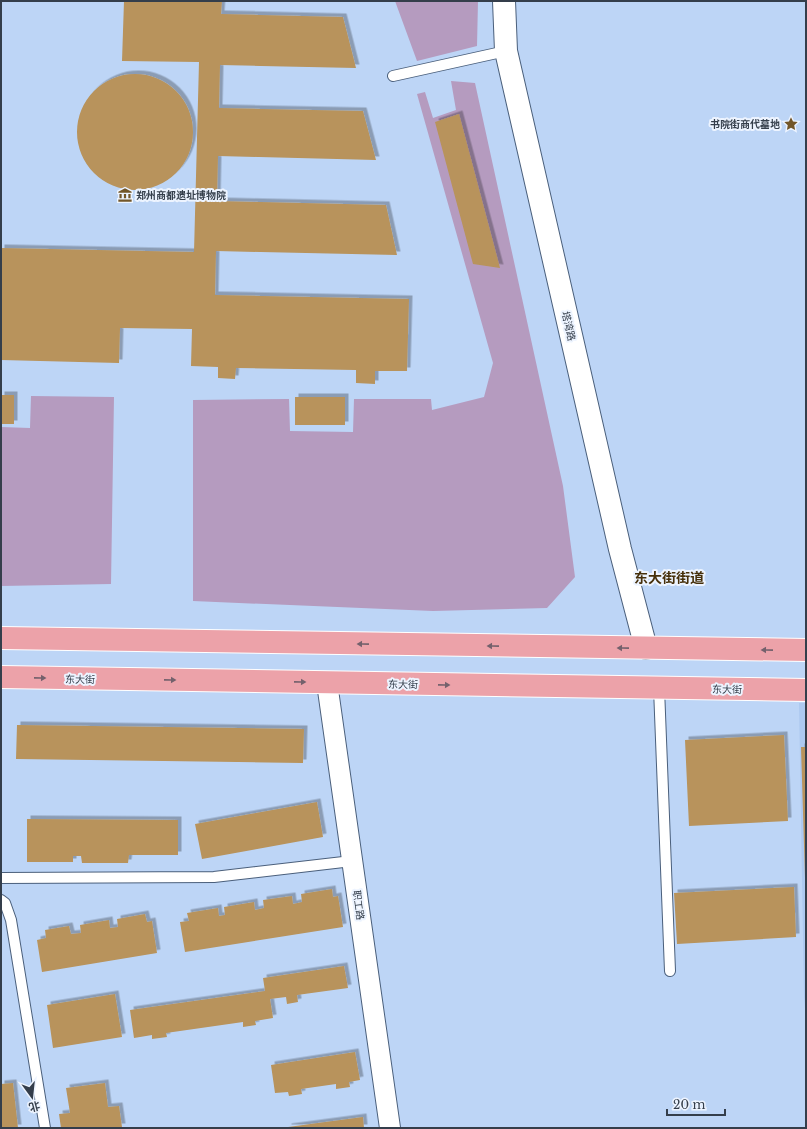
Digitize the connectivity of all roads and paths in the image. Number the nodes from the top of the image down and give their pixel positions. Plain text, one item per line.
1 (504, 1) edge
2 (506, 52) junction
3 (393, 76) dead end
4 (1, 638) edge
5 (646, 648) junction
6 (806, 650) edge
7 (1, 677) edge
8 (327, 683) junction
9 (659, 688) junction
10 (806, 690) edge
11 (352, 861) junction
12 (1, 878) edge
13 (1, 900) edge
14 (670, 971) dead end
15 (45, 1128) edge
16 (390, 1128) edge

1 - 2 street, 塔湾路
2 - 3 lane
2 - 5 street, 塔湾路
5 -> 4 main road
6 -> 5 main road
7 -> 8 main road, 东大街
8 -> 9 main road, 东大街
8 - 11 street, 职工路
9 - 10 main road, 东大街
9 - 14 lane
11 - 12 lane
11 - 16 street, 职工路
13 - 15 lane

